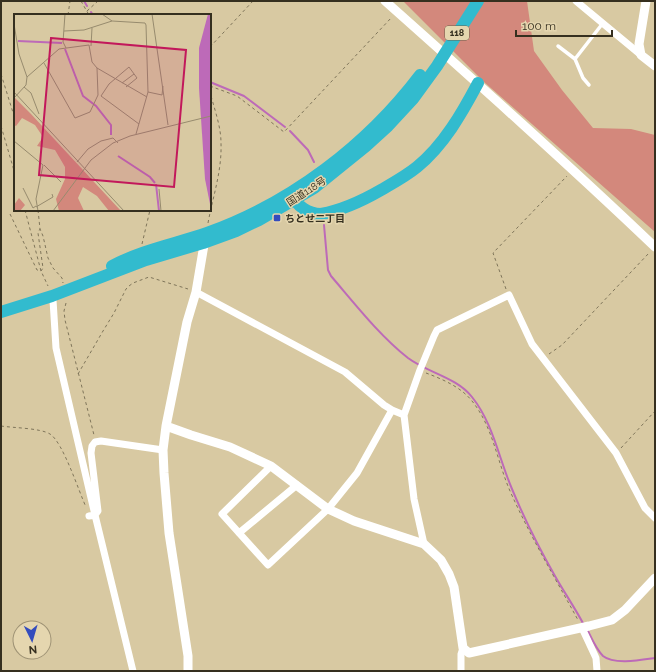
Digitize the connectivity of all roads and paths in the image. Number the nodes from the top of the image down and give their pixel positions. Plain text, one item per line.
1 (70, 1) edge
2 (81, 1) edge
3 (98, 1) edge
4 (253, 1) edge
5 (385, 1) edge
6 (468, 1) edge
7 (478, 1) edge
8 (576, 1) edge
9 (646, 1) edge
10 (87, 11) junction
11 (397, 12) junction
12 (68, 14) edge
13 (88, 14) edge
14 (603, 23) junction
15 (211, 46) edge
16 (558, 46) dead end
17 (641, 54) junction
18 (575, 59) junction
19 (434, 63) junction
20 (655, 66) edge
21 (1, 74) edge
22 (478, 83) junction
23 (589, 85) dead end
24 (211, 86) edge
25 (211, 96) edge
26 (14, 116) edge
27 (1, 126) edge
28 (573, 170) junction
29 (14, 171) edge
30 (292, 196) junction
31 (211, 210) edge
32 (25, 211) edge
33 (38, 211) edge
34 (150, 211) edge
35 (211, 211) edge
36 (10, 214) dead end
37 (40, 229) junction
38 (205, 238) junction
39 (141, 246) dead end
40 (655, 247) edge
41 (42, 271) junction
42 (148, 274) dead end
43 (149, 277) junction
44 (66, 288) junction
45 (196, 292) junction
46 (509, 295) junction
47 (49, 299) junction
48 (66, 303) dead end
49 (1, 312) edge
50 (542, 359) junction
51 (421, 368) junction
52 (78, 374) junction
53 (392, 410) junction
54 (655, 411) edge
55 (404, 415) junction
56 (1, 426) edge
57 (166, 426) junction
58 (95, 442) junction
59 (164, 450) junction
60 (616, 452) junction
61 (271, 466) junction
62 (297, 485) junction
63 (328, 509) junction
64 (92, 516) junction
65 (655, 518) edge
66 (239, 533) junction
67 (424, 544) junction
68 (655, 578) edge
69 (585, 627) junction
70 (463, 648) junction
71 (133, 671) edge
72 (188, 671) edge
73 (461, 671) edge
74 (597, 671) edge

1 - 12 path
2 - 10 path
3 - 10 path
4 - 15 path
5 - 11 street
6 - 19 highway, 国道118号 / 118
7 - 19 highway, 国道118号 / 118
8 - 14 street
9 - 17 street
10 - 13 path
11 - 22 street
11 - 24 path
14 - 17 street
14 - 18 lane
16 - 18 lane
17 - 20 street
18 - 23 lane
19 - 30 highway, 国道118号 / 118
21 - 26 path
22 - 28 street
22 - 30 highway
25 - 31 path
27 - 29 path
28 - 40 street
28 - 46 path
30 - 38 highway, 国道118号 / 118
32 - 41 path
33 - 37 path
34 - 39 path
35 - 38 path
36 - 41 path
37 - 41 path
37 - 44 path
38 - 44 highway, 国道118号 / 118
38 - 45 street
40 - 50 path
41 - 47 path
42 - 43 path
43 - 45 path
43 - 52 path
44 - 47 highway, 国道118号 / 118
45 - 53 street
45 - 57 street
46 - 50 street
46 - 51 street
47 - 49 highway, 国道118号 / 118
47 - 64 street
48 - 52 path
50 - 60 street
51 - 55 street
51 - 69 path
52 - 58 path
53 - 55 street
53 - 63 street
54 - 60 path
55 - 67 street
56 - 64 path
57 - 59 street
57 - 61 street
58 - 59 street
58 - 64 street
59 - 72 street
60 - 65 street
61 - 62 street
61 - 66 street
62 - 63 street
62 - 66 street
63 - 66 street
63 - 67 street
64 - 71 street
67 - 70 street
68 - 69 street
69 - 70 street
69 - 74 street
70 - 73 street

